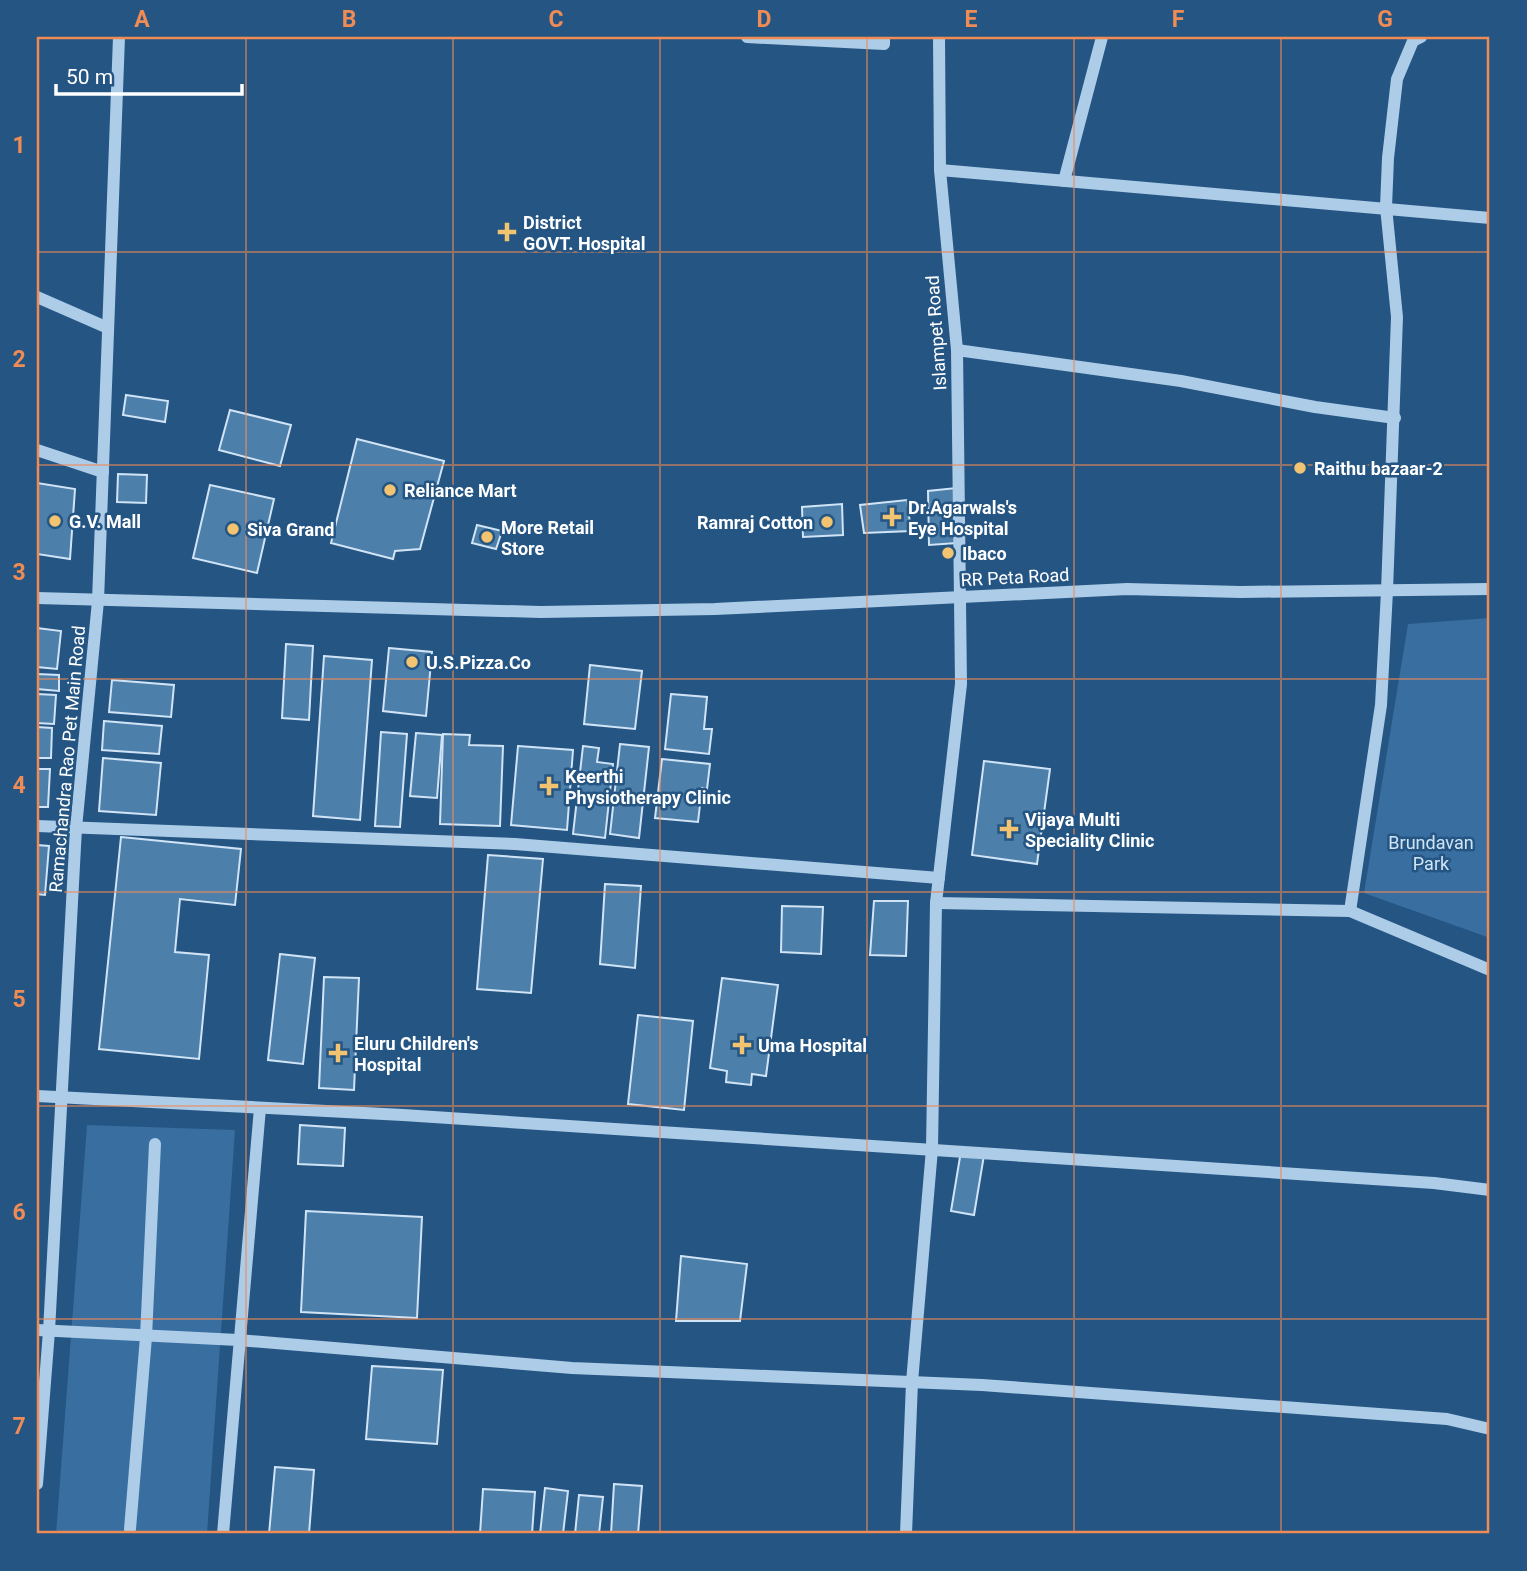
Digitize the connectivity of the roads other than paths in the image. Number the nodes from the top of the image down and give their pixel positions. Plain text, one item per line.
1 (119, 37) edge
2 (747, 37) edge
3 (884, 37) edge
4 (939, 37) edge
5 (1102, 37) edge
6 (1421, 37) edge
7 (940, 170) junction
8 (1065, 181) junction
9 (1386, 207) junction
10 (1490, 218) edge
11 (37, 297) edge
12 (108, 328) junction
13 (957, 350) junction
14 (1395, 418) junction
15 (37, 450) edge
16 (103, 472) junction
17 (1490, 589) edge
18 (1387, 591) junction
19 (960, 597) junction
20 (37, 598) edge
21 (98, 601) junction
22 (37, 826) edge
23 (76, 828) junction
24 (939, 878) junction
25 (936, 903) junction
26 (1350, 911) junction
27 (1490, 970) edge
28 (37, 1096) edge
29 (61, 1099) junction
30 (260, 1108) junction
31 (155, 1144) dead end
32 (932, 1149) junction
33 (1490, 1190) edge
34 (43, 1331) edge
35 (146, 1336) junction
36 (238, 1340) junction
37 (912, 1382) junction
38 (1490, 1429) edge
39 (37, 1484) edge
40 (130, 1529) dead end
41 (223, 1534) edge
42 (906, 1534) edge

1 - 12 street, Ramachandra Rao Pet Main Road
2 - 3 street
4 - 7 street, Islampet Road
5 - 8 street
6 - 9 street
7 - 8 street
7 - 13 street, Islampet Road
8 - 9 street
9 - 10 street
9 - 14 street
11 - 12 street
12 - 16 street, Ramachandra Rao Pet Main Road
13 - 14 street
13 - 19 street, Islampet Road
14 - 18 street
15 - 16 street
16 - 21 street, Ramachandra Rao Pet Main Road
17 - 18 street, RR Peta Road
18 - 19 street, RR Peta Road
18 - 26 street
19 - 21 street, RR Peta Road
19 - 24 street, Islampet Road
20 - 21 street, RR Peta Road
21 - 23 street, Ramachandra Rao Pet Main Road
22 - 23 street
23 - 24 street
23 - 29 street, Ramachandra Rao Pet Main Road
24 - 25 street, Islampet Road
25 - 26 street
25 - 32 street, Islampet Road
26 - 27 street
28 - 29 street
29 - 30 street
29 - 34 street, Ramachandra Rao Pet Main Road
30 - 32 street
30 - 36 street
31 - 35 street
32 - 33 street
32 - 37 street, Islampet Road
34 - 35 street
34 - 39 street, Ramachandra Rao Pet Main Road
35 - 36 street
35 - 40 street
36 - 37 street
36 - 41 street
37 - 38 street
37 - 42 street, Islampet Road

